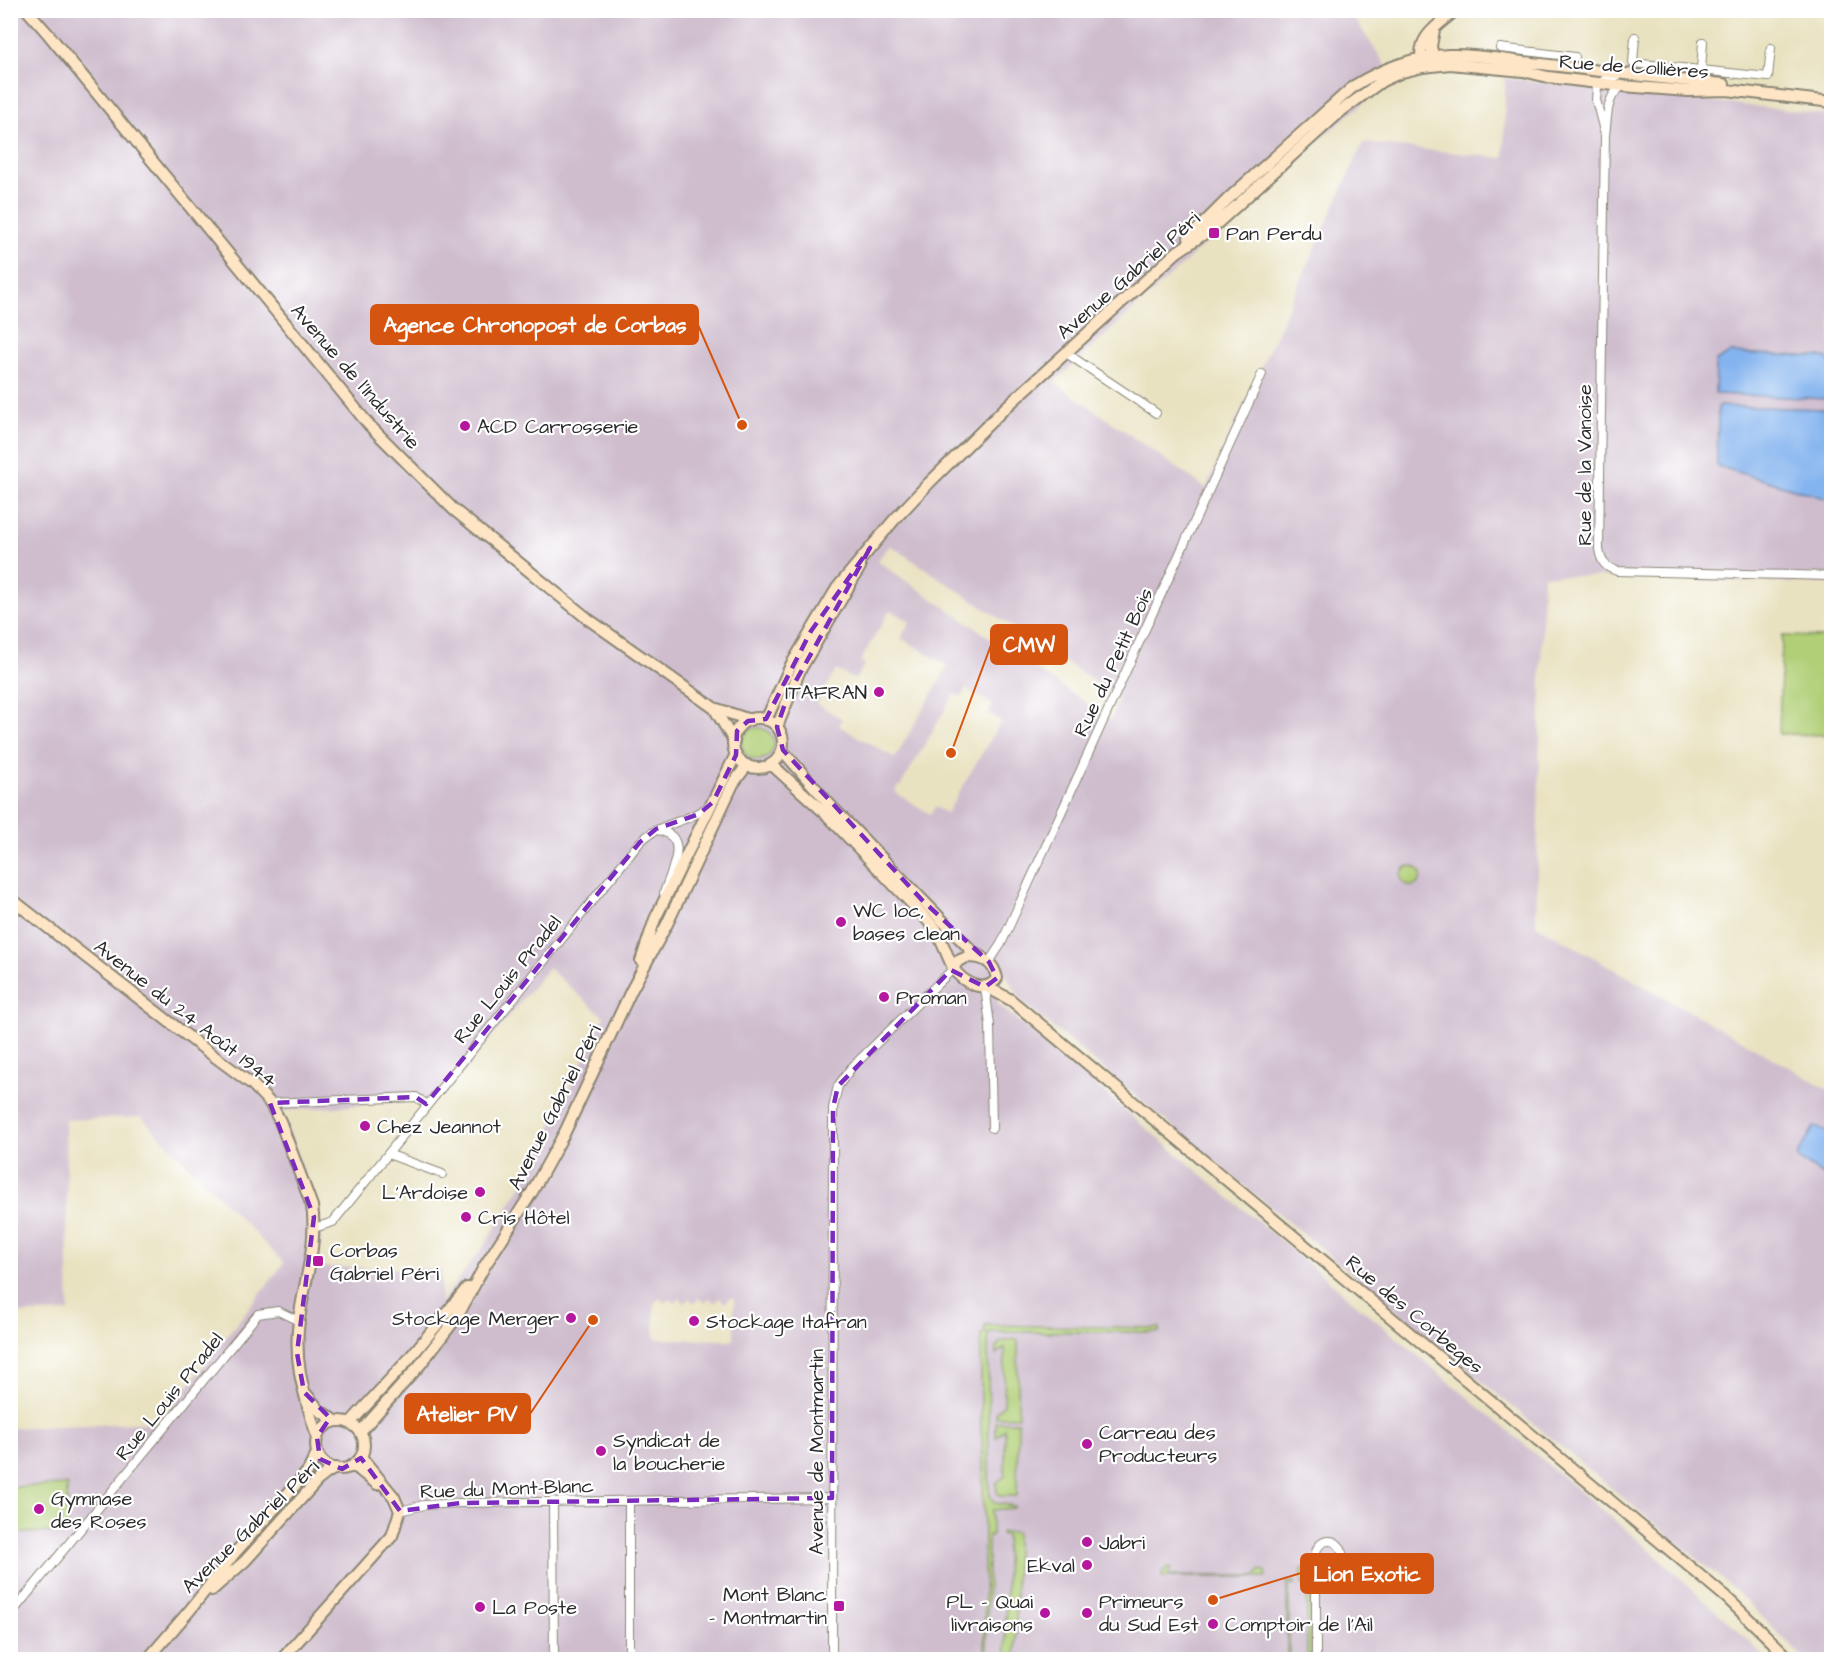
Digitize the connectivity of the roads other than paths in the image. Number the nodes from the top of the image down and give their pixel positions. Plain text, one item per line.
1 (27, 10) edge
2 (1456, 10) edge
3 (1434, 30) junction
4 (1635, 37) dead end
5 (1703, 42) dead end
6 (1500, 48) dead end
7 (1771, 48) dead end
8 (1575, 57) dead end
9 (1538, 58) junction
10 (1434, 61) junction
11 (1422, 63) junction
12 (1666, 67) junction
13 (1701, 70) junction
14 (1665, 79) junction
15 (1624, 81) junction
16 (1600, 83) junction
17 (1832, 96) edge
18 (1832, 102) edge
19 (1605, 135) junction
20 (1066, 353) junction
21 (1263, 374) dead end
22 (1156, 413) dead end
23 (870, 548) junction
24 (1832, 576) edge
25 (714, 708) junction
26 (750, 720) junction
27 (766, 720) junction
28 (777, 727) junction
29 (734, 741) junction
30 (782, 750) junction
31 (736, 754) junction
32 (771, 764) junction
33 (747, 765) junction
34 (713, 802) junction
35 (656, 829) junction
36 (10, 898) edge
37 (655, 919) junction
38 (985, 960) junction
39 (953, 968) junction
40 (997, 978) junction
41 (986, 987) junction
42 (631, 991) junction
43 (1011, 1000) junction
44 (270, 1103) junction
45 (426, 1104) junction
46 (992, 1128) dead end
47 (388, 1154) junction
48 (442, 1174) dead end
49 (314, 1228) junction
50 (484, 1267) junction
51 (299, 1320) junction
52 (304, 1392) junction
53 (336, 1421) junction
54 (350, 1423) junction
55 (360, 1432) junction
56 (317, 1437) junction
57 (317, 1453) junction
58 (357, 1461) junction
59 (336, 1468) junction
60 (832, 1498) junction
61 (554, 1501) junction
62 (629, 1501) junction
63 (400, 1511) junction
64 (1321, 1564) dead end
65 (190, 1610) junction
66 (10, 1615) edge
67 (147, 1659) edge
68 (281, 1659) edge
69 (554, 1659) edge
70 (629, 1659) edge
71 (832, 1659) edge
72 (1316, 1659) edge
73 (1791, 1659) edge

1 - 25 main road, Avenue de l'Industrie
2 - 3 main road
3 - 10 main road
3 - 11 main road
4 - 12 street, Rue de Collières
5 - 13 street, Rue de Collières
6 - 9 street, Rue de Collières
7 - 13 street, Rue de Collières
8 - 9 street, Rue de Collières
9 - 10 main road, Rue de Collières
9 - 15 main road, Rue de Collières
10 - 11 main road, Avenue Gabriel Péri
10 - 16 main road, Rue de Collières
11 - 20 main road, Avenue Gabriel Péri
12 - 13 street, Rue de Collières
12 - 14 street, Rue de Collières
14 - 15 main road, Rue de Collières
14 - 17 main road, Rue de Collières
15 - 16 main road, Rue de Collières
15 - 18 main road, Rue de Collières
15 - 19 street, Rue de la Vanoise
16 - 19 street, Rue de la Vanoise
19 - 24 street, Rue de la Vanoise
20 - 22 street
20 - 23 main road, Avenue Gabriel Péri
21 - 38 street, Rue du Petit Bois
23 - 27 main road, Avenue Gabriel Péri
23 - 28 main road, Avenue Gabriel Péri
25 - 26 main road, Avenue de l'Industrie
25 - 29 main road, Avenue de l'Industrie
26 - 27 main road
26 - 29 main road
27 - 28 main road
28 - 30 main road
29 - 31 main road
30 - 32 main road
30 - 38 main road
31 - 33 main road
31 - 34 main road, Avenue Gabriel Péri
32 - 33 main road
32 - 39 main road
33 - 42 main road, Avenue Gabriel Péri
34 - 35 street, Rue Louis Pradel
34 - 37 main road, Avenue Gabriel Péri
35 - 37 street
35 - 45 street, Rue Louis Pradel
36 - 44 main road, Avenue du 24 Août 1944
37 - 42 main road, Avenue Gabriel Péri
38 - 39 main road
38 - 40 main road, Rue des Corbeges
39 - 41 main road, Rue des Corbeges
39 - 60 street, Avenue de Montmartin
40 - 41 main road
40 - 43 main road, Rue des Corbeges
41 - 43 main road, Rue des Corbeges
41 - 46 street
42 - 50 main road, Avenue Gabriel Péri
43 - 73 main road, Rue des Corbeges
44 - 45 street, Avenue du 24 Août 1944
44 - 49 main road
45 - 47 street, Rue Louis Pradel
47 - 48 street
47 - 49 street, Rue Louis Pradel
49 - 51 main road
50 - 54 main road, Avenue Gabriel Péri
50 - 55 main road, Avenue Gabriel Péri
51 - 52 main road
51 - 66 street, Rue Louis Pradel
52 - 53 main road
52 - 56 main road
53 - 54 main road
53 - 56 main road
54 - 55 main road
55 - 58 main road
56 - 57 main road
57 - 59 main road
57 - 65 main road, Avenue Gabriel Péri
58 - 59 main road
58 - 63 main road
59 - 65 main road, Avenue Gabriel Péri
60 - 62 street, Rue du Mont-Blanc
60 - 71 street, Avenue de Montmartin
61 - 62 street, Rue du Mont-Blanc
61 - 63 street, Rue du Mont-Blanc
61 - 69 street
62 - 70 street
63 - 68 main road
64 - 72 street
65 - 67 main road, Avenue Gabriel Péri

